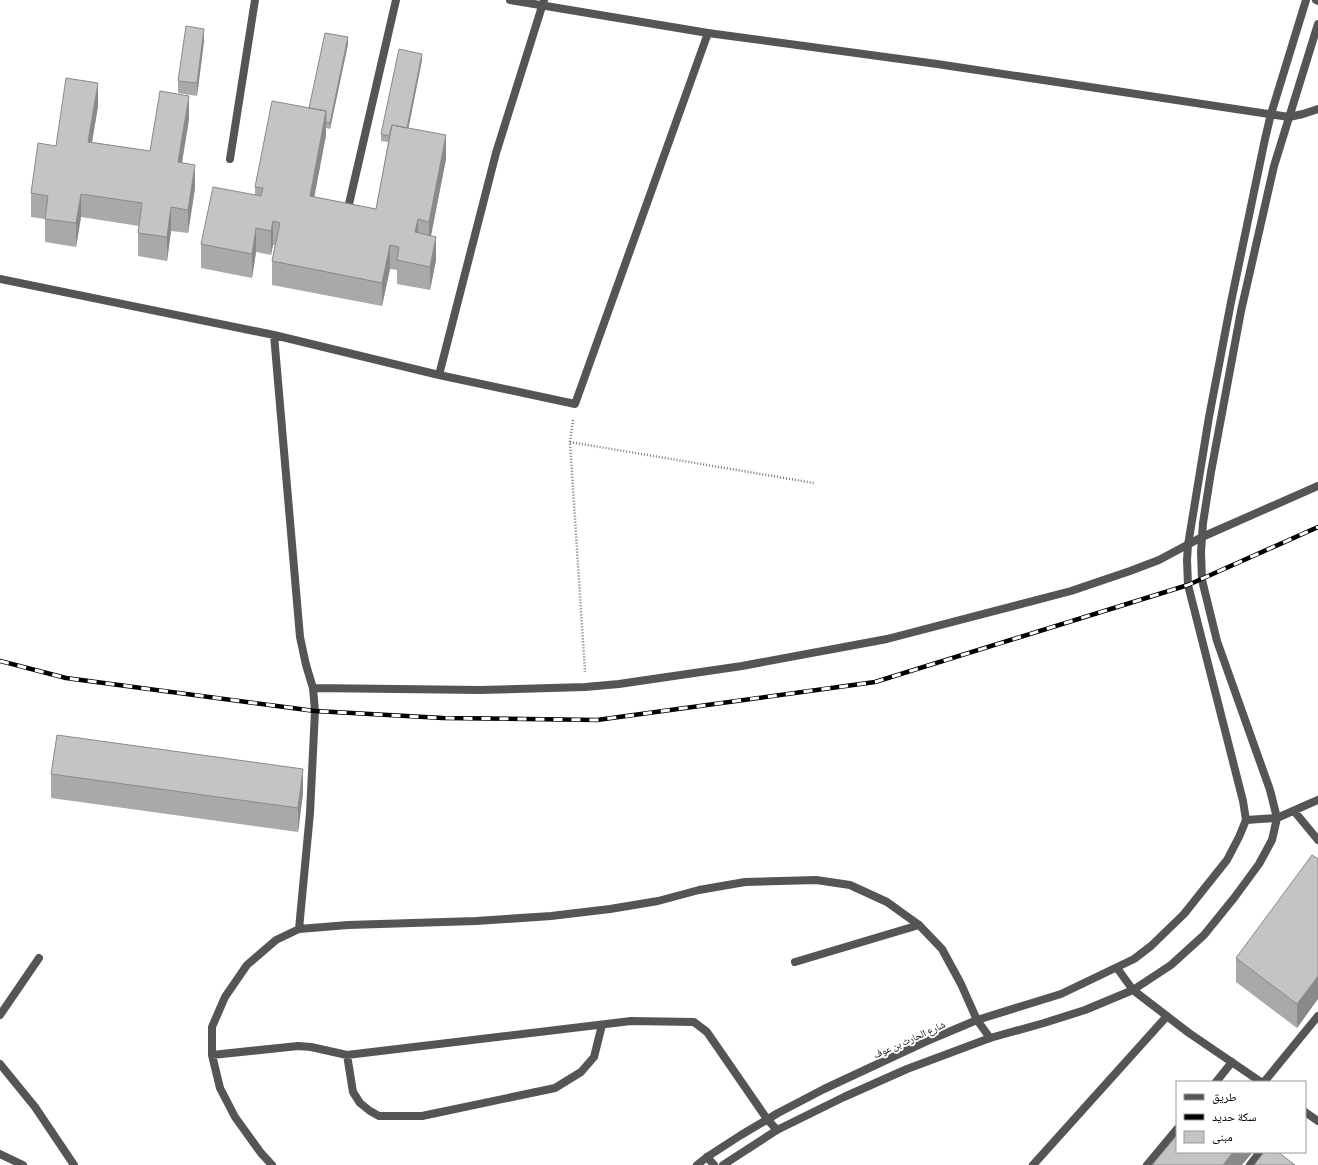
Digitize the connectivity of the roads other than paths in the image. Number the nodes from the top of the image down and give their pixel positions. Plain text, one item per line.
1 (255, 0) edge
2 (396, 0) edge
3 (510, 0) edge
4 (1306, 0) edge
5 (544, 3) edge
6 (1318, 24) edge
7 (708, 33) junction
8 (1318, 109) edge
9 (1271, 114) junction
10 (1289, 117) junction
11 (230, 159) dead end
12 (349, 204) edge
13 (0, 279) edge
14 (274, 335) junction
15 (438, 375) junction
16 (1318, 486) edge
17 (1202, 537) junction
18 (1188, 545) junction
19 (313, 688) junction
20 (1318, 800) edge
21 (1294, 811) junction
22 (1277, 818) junction
23 (1246, 820) junction
24 (1318, 840) edge
25 (919, 925) junction
26 (299, 929) junction
27 (39, 958) dead end
28 (795, 962) dead end
29 (1117, 968) junction
30 (1133, 990) junction
31 (0, 1015) edge
32 (1167, 1016) junction
33 (1318, 1016) edge
34 (977, 1020) junction
35 (602, 1025) junction
36 (990, 1038) junction
37 (212, 1055) junction
38 (346, 1055) junction
39 (1232, 1062) junction
40 (0, 1064) edge
41 (1217, 1081) edge
42 (1260, 1081) edge
43 (1265, 1081) edge
44 (1306, 1113) edge
45 (767, 1119) junction
46 (1318, 1121) edge
47 (777, 1130) junction
48 (1176, 1130) edge
49 (1259, 1153) edge
50 (0, 1154) edge
51 (706, 1157) junction
52 (23, 1165) edge
53 (74, 1165) edge
54 (272, 1165) edge
55 (697, 1165) edge
56 (714, 1165) edge
57 (723, 1165) edge
58 (1033, 1165) edge
59 (1147, 1165) edge
60 (1250, 1165) edge

1 - 11 street
2 - 12 street
3 - 5 street
4 - 9 street
5 - 7 street
5 - 15 street
6 - 10 street
7 - 9 street
7 - 15 street
8 - 10 street
9 - 10 street
9 - 18 street
10 - 17 street
13 - 14 street
14 - 15 street
14 - 19 street
16 - 17 street
17 - 18 street
17 - 22 street
18 - 19 street
18 - 23 street
19 - 26 street
20 - 21 street
21 - 22 street
21 - 24 street
22 - 23 street
22 - 30 street
23 - 29 street, شارع الحارث بن عوف
25 - 26 street
25 - 28 street
25 - 34 street
26 - 37 street
27 - 31 street
29 - 30 street
29 - 34 street, شارع الحارث بن عوف
30 - 32 street
30 - 36 street
32 - 39 street
32 - 58 street
33 - 43 street
34 - 36 street
34 - 45 street, شارع الحارث بن عوف
35 - 38 street
35 - 38 street
35 - 45 street
36 - 47 street
37 - 38 street
37 - 54 street
39 - 41 street
39 - 42 street
40 - 53 street
44 - 46 street
45 - 47 street
45 - 51 street, شارع الحارث بن عوف
47 - 57 street
48 - 59 street
49 - 60 street
50 - 52 street
51 - 55 street, شارع الحارث بن عوف
51 - 56 street

